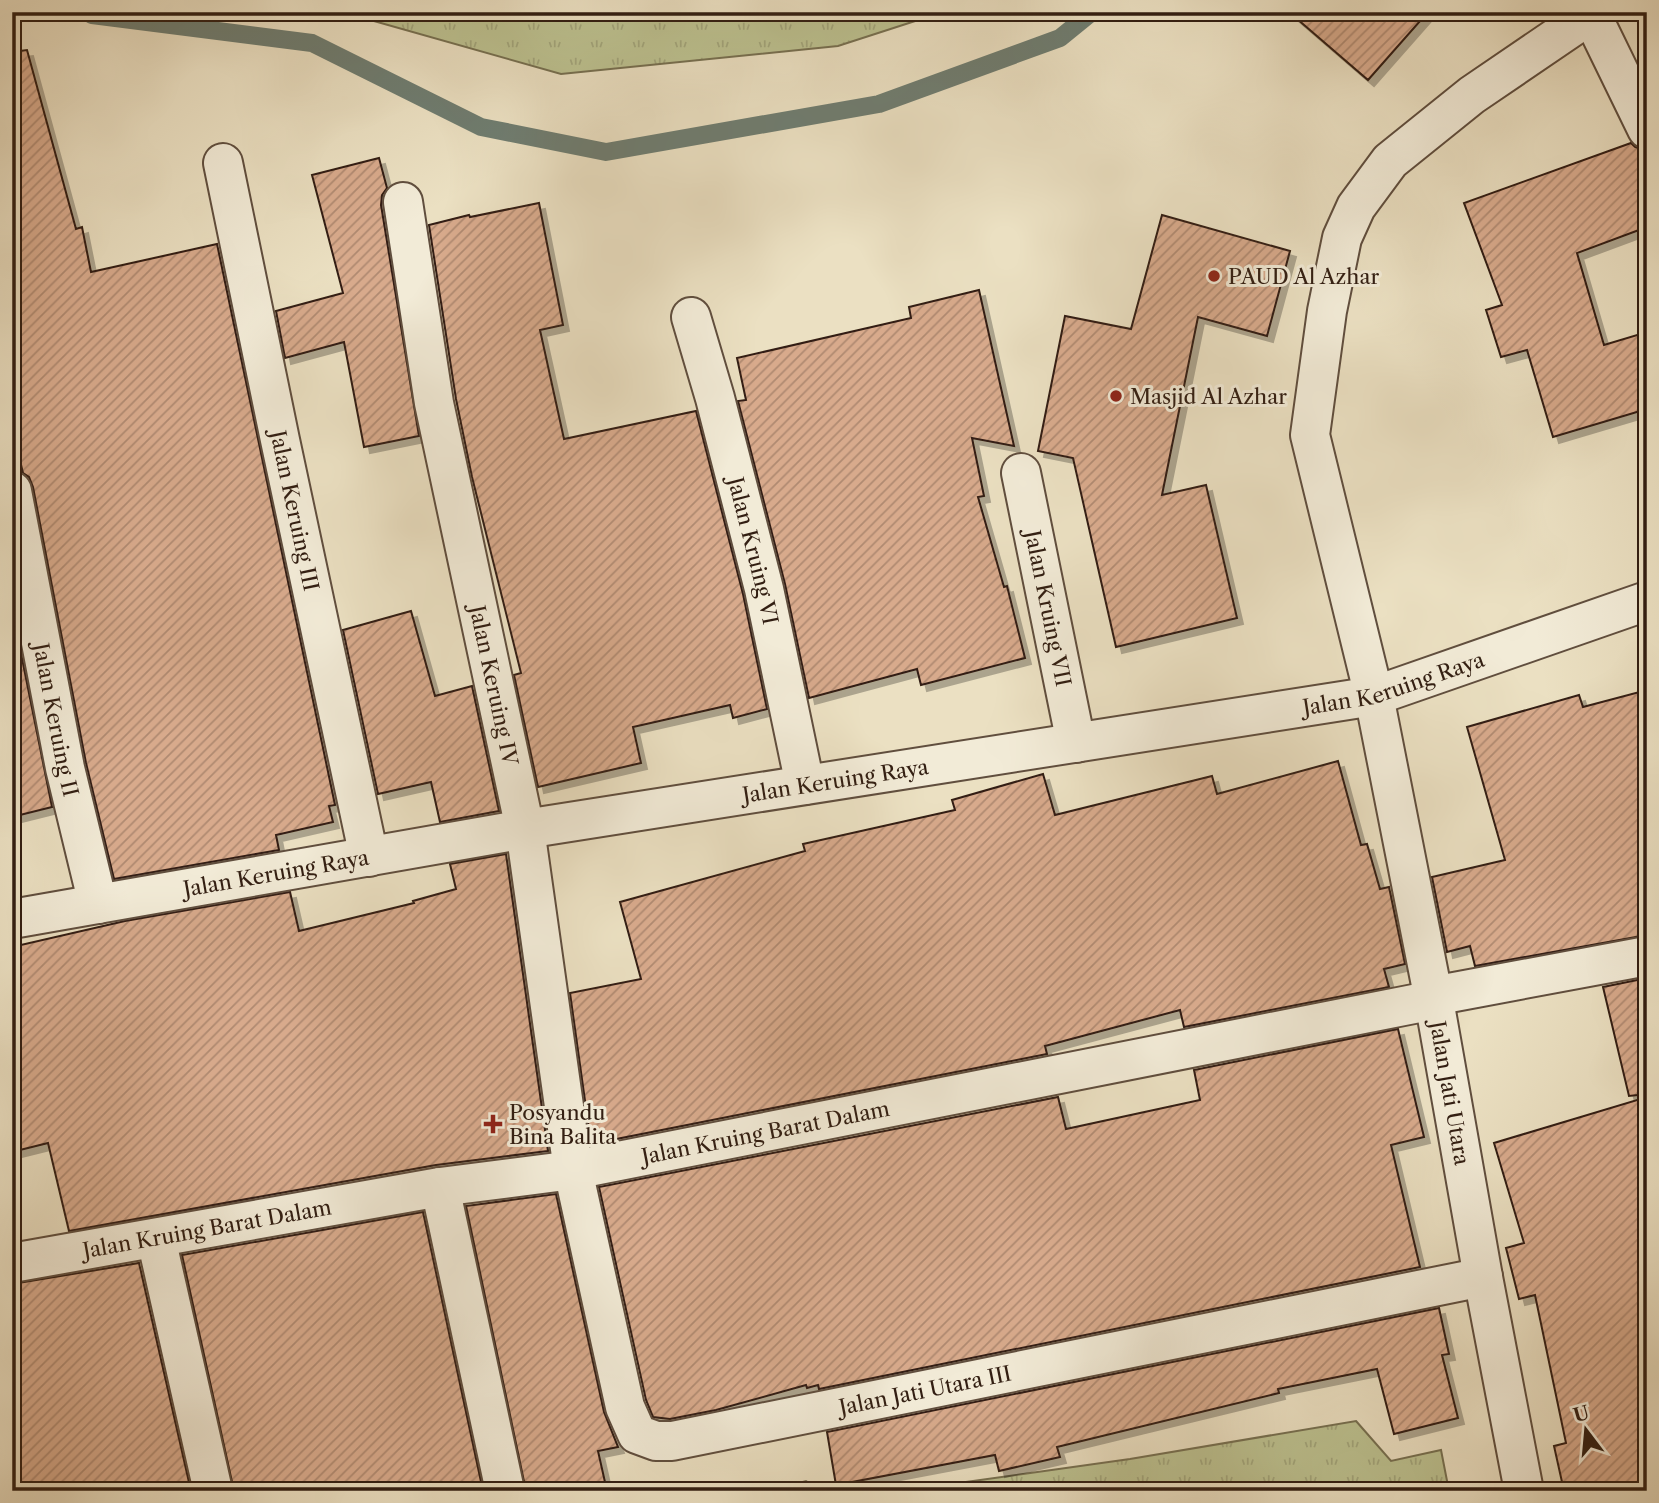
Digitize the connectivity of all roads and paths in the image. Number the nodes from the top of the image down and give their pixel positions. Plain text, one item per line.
1 (1591, 13) edge
2 (1647, 130) edge
3 (223, 163) dead end
4 (402, 202) dead end
5 (691, 317) dead end
6 (1021, 473) dead end
7 (12, 491) edge
8 (1647, 601) edge
9 (1374, 696) junction
10 (1076, 743) junction
11 (805, 785) junction
12 (525, 829) junction
13 (369, 857) junction
14 (99, 904) junction
15 (12, 919) edge
16 (1647, 957) edge
17 (1434, 998) junction
18 (573, 1170) junction
19 (440, 1187) junction
20 (156, 1238) junction
21 (12, 1264) edge
22 (1483, 1277) junction
23 (213, 1491) edge
24 (505, 1491) edge
25 (1524, 1491) edge

1 - 2 street
1 - 9 street, Jalan Jati Utara
3 - 13 street, Jalan Keruing III
4 - 12 street, Jalan Keruing IV
5 - 11 street, Jalan Kruing VI
6 - 10 street, Jalan Kruing VII
7 - 14 street, Jalan Keruing II
8 - 9 street, Jalan Keruing Raya
9 - 10 street, Jalan Keruing Raya
9 - 17 street, Jalan Jati Utara
10 - 11 street, Jalan Keruing Raya
11 - 12 street, Jalan Keruing Raya
12 - 13 street, Jalan Keruing Raya
12 - 18 street, Jalan Keruing IV
13 - 14 street, Jalan Keruing Raya
14 - 15 street, Jalan Keruing Raya
16 - 17 street, Jalan Kruing Barat Dalam
17 - 18 street, Jalan Kruing Barat Dalam
17 - 22 street, Jalan Jati Utara
18 - 19 street, Jalan Kruing Barat Dalam
18 - 22 street, Jalan Jati Utara III
19 - 20 street, Jalan Kruing Barat Dalam
19 - 24 street
20 - 21 street, Jalan Kruing Barat Dalam
20 - 23 street
22 - 25 street, Jalan Jati Utara

